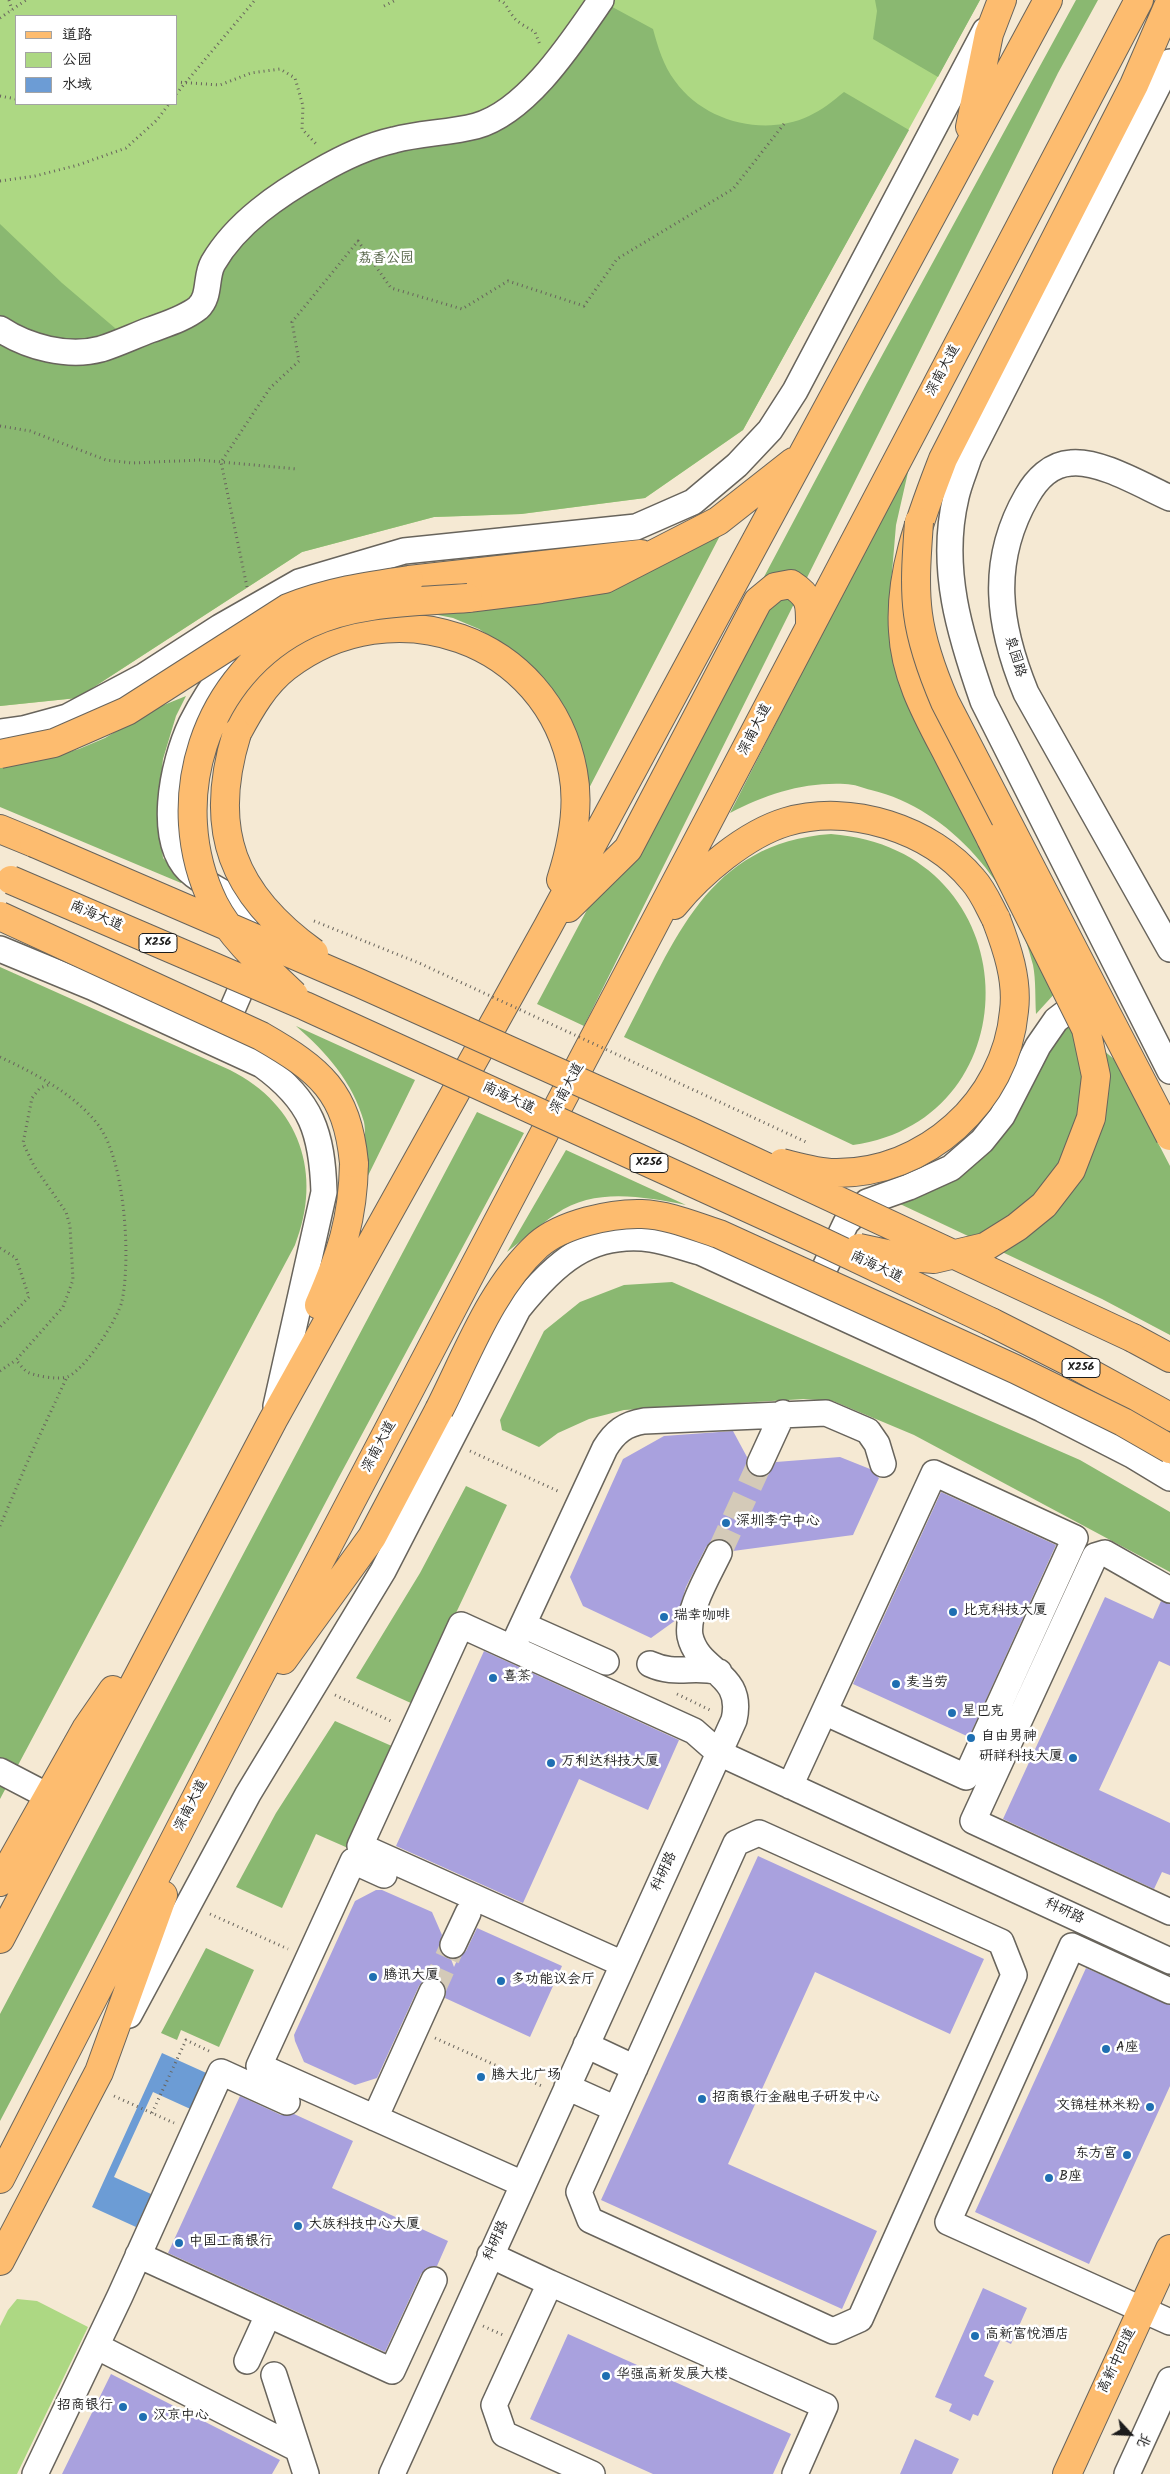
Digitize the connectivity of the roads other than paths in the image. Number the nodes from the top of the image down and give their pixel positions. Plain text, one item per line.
1 (601, 0) edge
2 (1002, 0) edge
3 (1048, 0) edge
4 (1139, 0) edge
5 (1167, 14) edge
6 (1170, 62) edge
7 (1075, 122) junction
8 (964, 157) junction
9 (0, 329) edge
10 (802, 455) junction
11 (1170, 498) edge
12 (919, 522) junction
13 (663, 551) junction
14 (810, 626) junction
15 (220, 627) junction
16 (0, 732) edge
17 (0, 754) edge
18 (0, 829) edge
19 (6, 878) edge
20 (0, 916) edge
21 (547, 928) junction
22 (647, 940) junction
23 (0, 949) edge
24 (1170, 949) edge
25 (1120, 972) junction
26 (359, 982) junction
27 (305, 1006) junction
28 (1162, 1037) edge
29 (218, 1045) junction
30 (1170, 1071) edge
31 (689, 1131) junction
32 (1170, 1136) edge
33 (814, 1238) junction
34 (809, 1301) junction
35 (1170, 1358) edge
36 (783, 1413) junction
37 (1170, 1417) edge
38 (273, 1420) junction
39 (1170, 1449) edge
40 (760, 1463) tunnel mouth
41 (883, 1464) dead end
42 (1170, 1478) edge
43 (719, 1553) tunnel mouth
44 (189, 1576) junction
45 (1170, 1590) edge
46 (523, 1625) junction
47 (512, 1648) junction
48 (606, 1662) dead end
49 (650, 1664) dead end
50 (719, 1672) junction
51 (824, 1712) junction
52 (230, 1732) junction
53 (720, 1753) junction
54 (0, 1771) edge
55 (790, 1786) junction
56 (201, 1788) junction
57 (48, 1796) junction
58 (0, 1882) edge
59 (1170, 1912) edge
60 (468, 1913) junction
61 (1, 1936) edge
62 (453, 1945) tunnel mouth
63 (1170, 1961) edge
64 (619, 1972) junction
65 (1170, 1991) edge
66 (432, 1992) tunnel mouth
67 (586, 2045) junction
68 (635, 2068) junction
69 (99, 2072) junction
70 (558, 2088) junction
71 (287, 2102) dead end
72 (616, 2109) junction
73 (375, 2118) junction
74 (0, 2179) edge
75 (523, 2184) junction
76 (1170, 2249) edge
77 (138, 2255) junction
78 (490, 2255) junction
79 (0, 2261) edge
80 (434, 2280) dead end
81 (550, 2283) junction
82 (268, 2315) junction
83 (1139, 2317) junction
84 (1170, 2322) edge
85 (1170, 2338) edge
86 (96, 2346) junction
87 (247, 2362) dead end
88 (274, 2375) dead end
89 (1170, 2380) edge
90 (296, 2448) junction
91 (35, 2474) edge
92 (306, 2474) edge
93 (392, 2474) edge
94 (592, 2474) edge
95 (795, 2474) edge
96 (1067, 2474) edge
97 (1128, 2474) edge

1 - 9 street
2 - 8 main road
2 - 15 street
3 - 8 main road
4 - 7 main road, 深南大道
5 - 7 main road
5 - 12 main road
6 - 25 street
7 - 14 main road, 深南大道
8 - 10 main road
10 - 13 main road
10 - 21 main road
11 - 24 street, 泉园路
12 - 32 main road, bridge
12 - 33 main road, bridge
13 - 17 main road, bridge
13 - 27 main road, bridge
14 - 21 main road
14 - 22 main road, 深南大道
15 - 16 street
15 - 29 street
18 - 26 main road, bridge
19 - 27 main road, 南海大道 / X256, bridge
20 - 38 main road, bridge
21 - 26 main road, bridge
21 - 38 main road
22 - 31 main road, bridge
22 - 52 main road, 深南大道
23 - 29 street
25 - 28 street
25 - 34 street
26 - 31 main road, bridge
27 - 33 main road, 南海大道 / X256, bridge
28 - 30 street
29 - 38 street
31 - 35 main road, bridge
33 - 37 main road, 南海大道 / X256, bridge
34 - 42 street
34 - 69 street
36 - 40 street
36 - 41 street
36 - 46 street
38 - 44 main road
39 - 52 main road, bridge
43 - 50 street
44 - 57 main road
44 - 61 main road
45 - 59 street
46 - 47 street
46 - 48 street
47 - 53 street
47 - 64 street
49 - 50 street
50 - 53 street
51 - 51 street
51 - 55 street
52 - 56 main road, 深南大道
53 - 55 street, 科研路
53 - 64 street, 科研路
54 - 57 street
55 - 63 street, 科研路
56 - 69 main road
56 - 74 main road, 深南大道
57 - 58 main road
60 - 62 street
60 - 64 street
60 - 73 street
64 - 67 street, 科研路
65 - 83 street
66 - 73 street
67 - 68 street
67 - 70 street, 科研路
68 - 72 street
68 - 72 street
69 - 79 main road
70 - 72 street
70 - 75 street, 科研路
71 - 77 street
73 - 75 street
75 - 78 street, 科研路
76 - 83 main road, 高新中四道
77 - 82 street
77 - 86 street
78 - 81 street
78 - 93 street, 科研路
80 - 82 street
81 - 94 street
81 - 95 street
82 - 87 street
83 - 84 street
83 - 85 street
83 - 96 main road, 高新中四道
86 - 90 street
86 - 91 street
88 - 90 street
89 - 97 street
90 - 92 street

